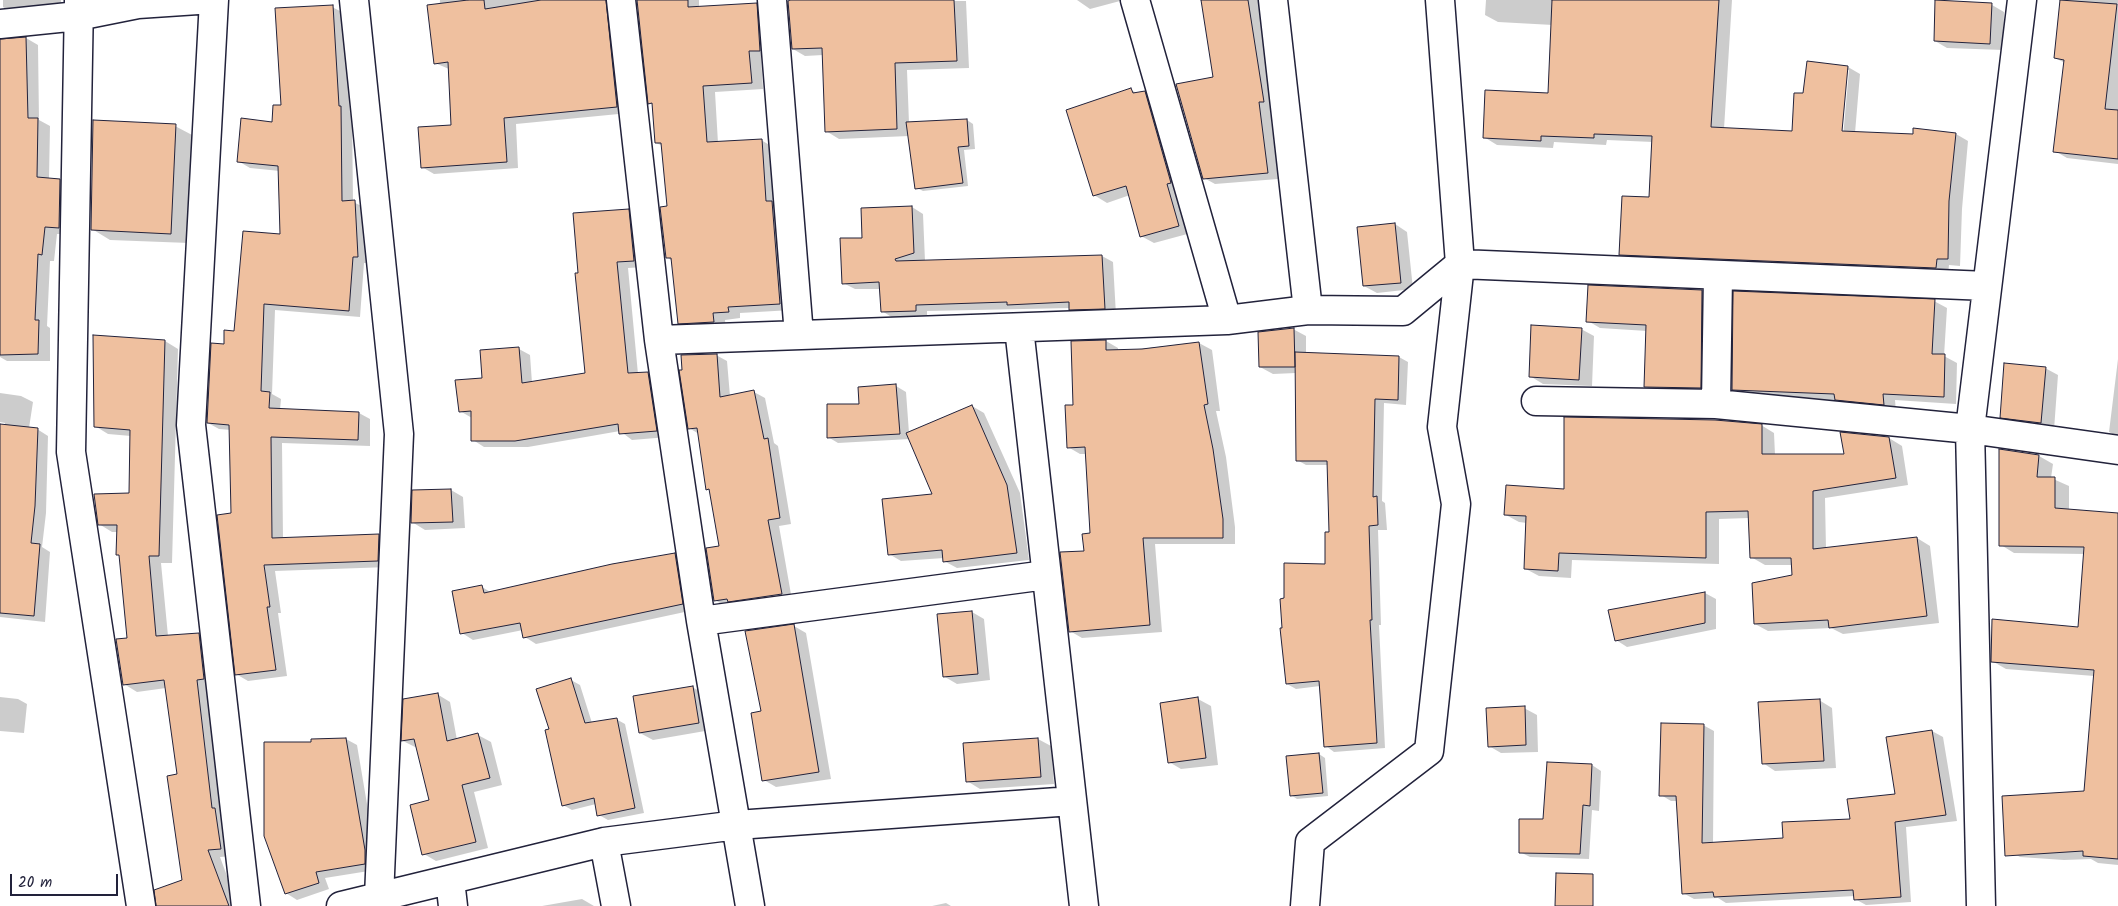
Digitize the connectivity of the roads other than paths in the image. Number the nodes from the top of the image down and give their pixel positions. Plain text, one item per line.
1 (198, 0) edge
2 (214, 0) edge
3 (354, 0) edge
4 (621, 0) edge
5 (772, 0) edge
6 (1135, 0) edge
7 (1273, 0) edge
8 (1440, 0) edge
9 (2022, 0) edge
10 (79, 8) edge
11 (0, 24) edge
12 (1460, 264) junction
13 (1718, 274) junction
14 (1987, 286) junction
15 (1308, 310) junction
16 (1227, 320) junction
17 (1019, 328) junction
18 (799, 335) junction
19 (659, 340) junction
20 (1536, 400) dead end
21 (1716, 404) junction
22 (1970, 429) junction
23 (2118, 450) edge
24 (1046, 575) junction
25 (700, 621) junction
26 (1072, 801) junction
27 (737, 825) junction
28 (604, 842) junction
29 (450, 880) junction
30 (378, 897) junction
31 (142, 906) edge
32 (246, 906) edge
33 (340, 906) edge
34 (453, 906) edge
35 (616, 906) edge
36 (750, 906) edge
37 (1084, 906) edge
38 (1304, 906) edge
39 (1981, 906) edge

1 - 10 street
2 - 32 street
3 - 30 street
4 - 19 street
5 - 18 street
6 - 16 street
7 - 15 street
8 - 12 street
9 - 14 street
10 - 11 street
10 - 31 street
12 - 13 street
12 - 15 street
12 - 38 street
13 - 14 street
13 - 21 street
14 - 22 street
15 - 16 street
16 - 17 street
17 - 18 street
17 - 24 street
18 - 19 street
19 - 25 street
20 - 21 street
21 - 22 street
22 - 23 street
22 - 39 street
24 - 25 street
24 - 26 street
25 - 27 street
26 - 27 street
26 - 37 street
27 - 28 street
27 - 36 street
28 - 29 street
28 - 35 street
29 - 30 street
29 - 34 street
30 - 33 street

